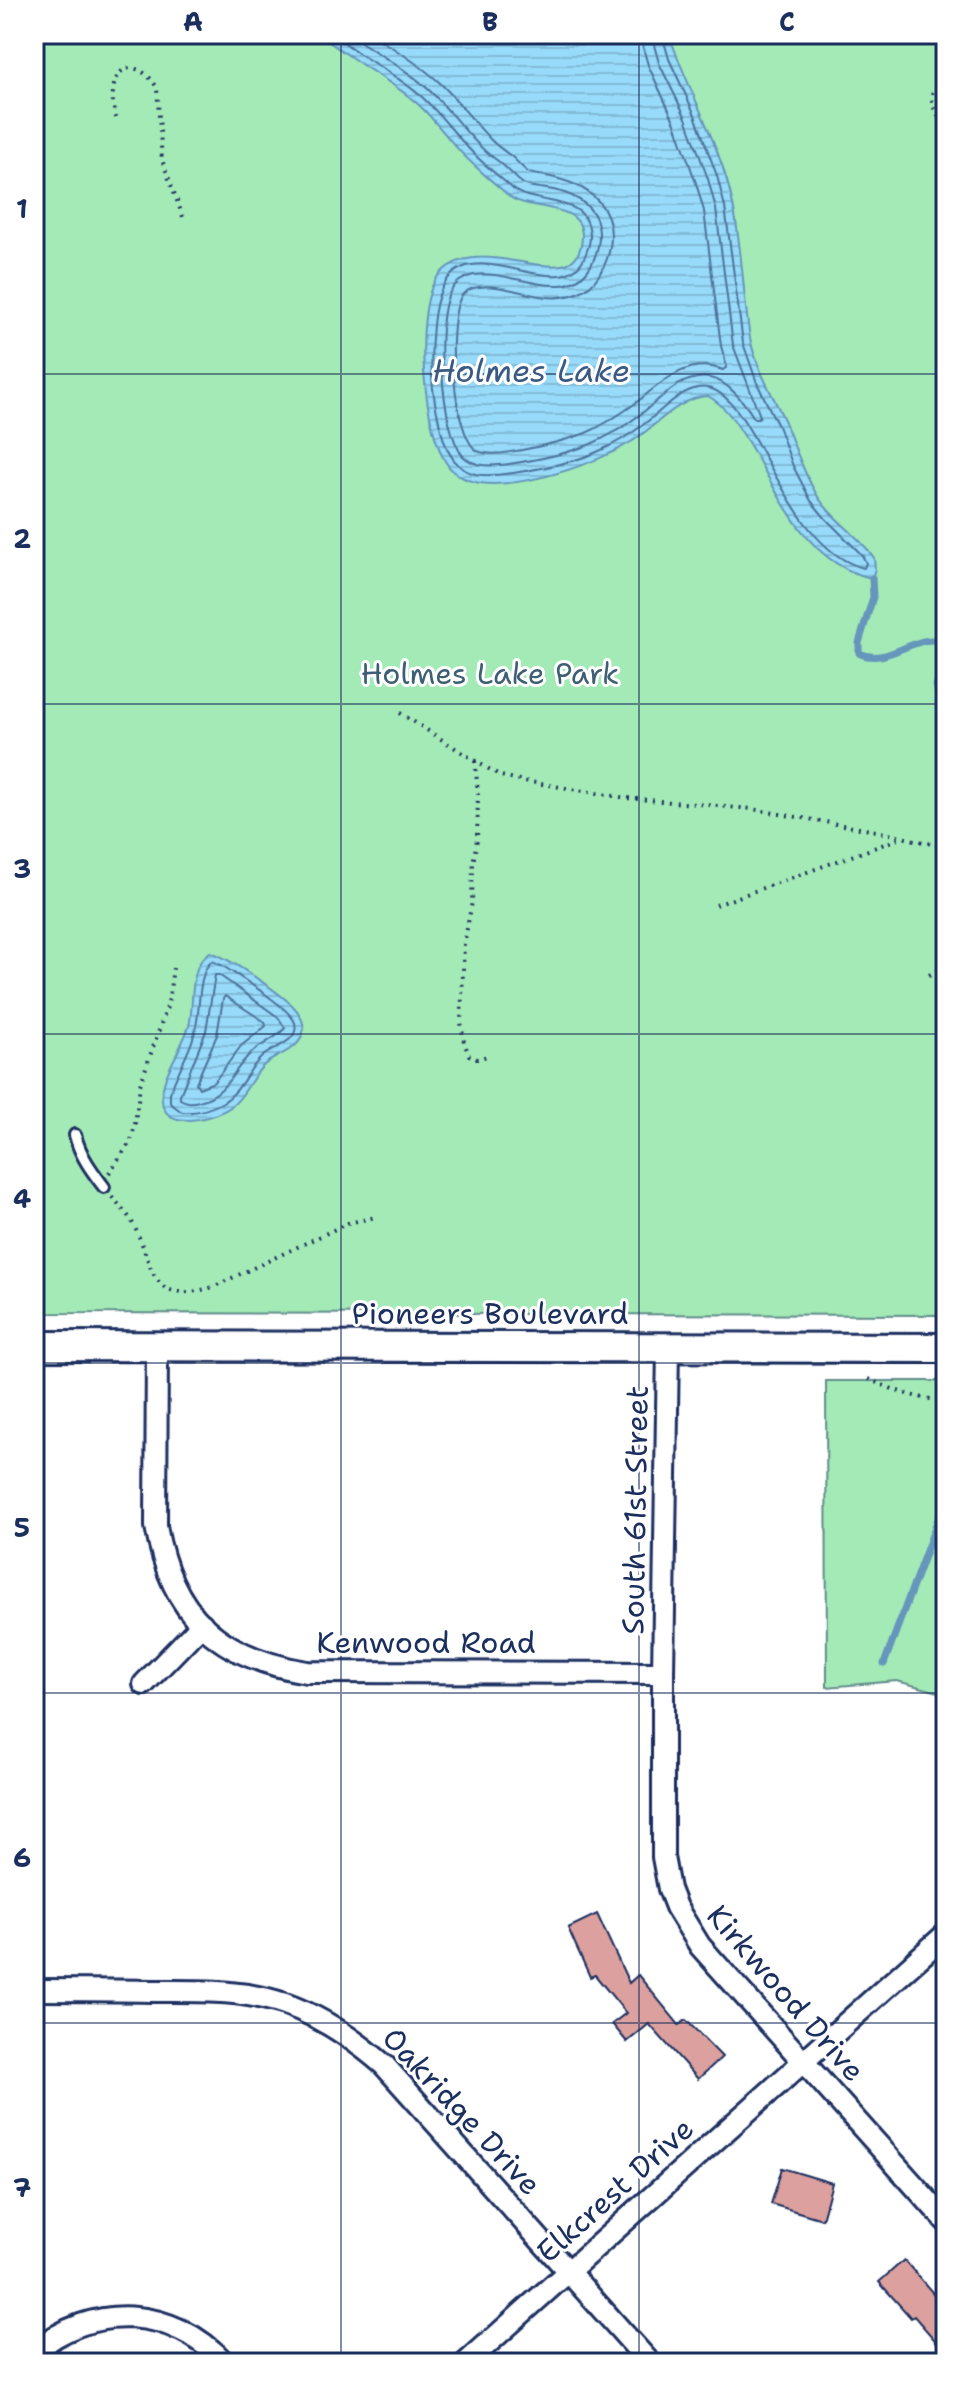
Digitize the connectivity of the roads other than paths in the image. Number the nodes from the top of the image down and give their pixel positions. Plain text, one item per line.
1 (75, 1135) dead end
2 (104, 1187) road end
3 (34, 1346) edge
4 (157, 1346) junction
5 (668, 1347) junction
6 (946, 1348) edge
7 (202, 1624) junction
8 (663, 1673) junction
9 (144, 1684) dead end
10 (946, 1934) edge
11 (34, 1990) edge
12 (804, 2061) junction
13 (946, 2221) edge
14 (568, 2271) junction
15 (34, 2352) edge
16 (225, 2363) edge
17 (466, 2363) edge
18 (650, 2363) edge

1 - 2 lane
3 - 4 main road, Pioneers Boulevard
4 - 5 main road, Pioneers Boulevard
4 - 7 street, Kenwood Road
5 - 6 main road, Pioneers Boulevard
5 - 8 street, South 61st Street
7 - 8 street, Kenwood Road
7 - 9 street
8 - 12 street, Kirkwood Drive
10 - 12 street, Elkcrest Drive
11 - 14 street, Oakridge Drive
12 - 13 street, Kirkwood Drive
12 - 14 street, Elkcrest Drive
14 - 17 street, Elkcrest Drive
14 - 18 street, Oakridge Drive
15 - 16 street

